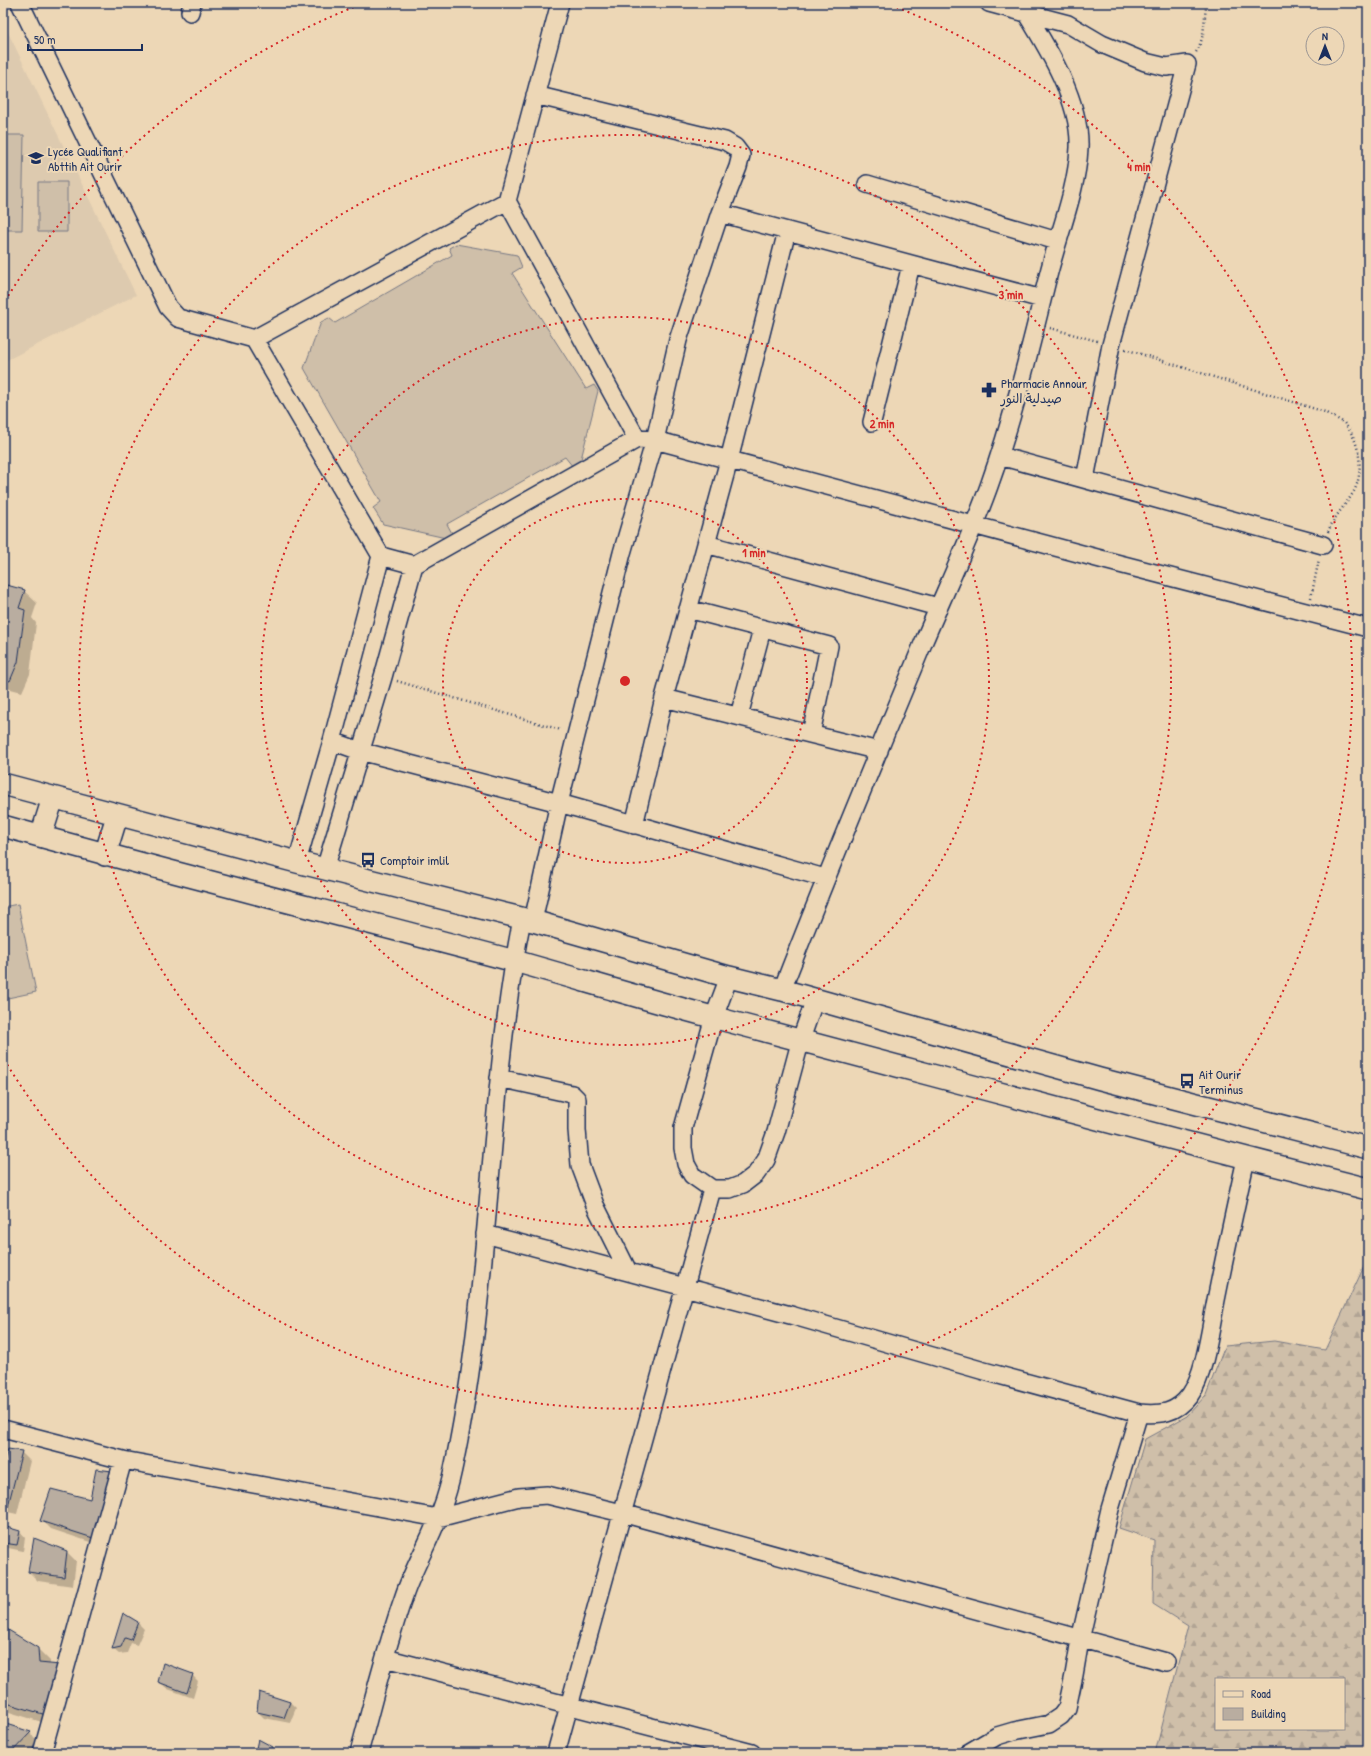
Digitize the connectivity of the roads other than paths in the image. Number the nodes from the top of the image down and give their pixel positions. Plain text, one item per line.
1 (20, 3) edge
2 (560, 3) edge
3 (997, 4) edge
4 (1026, 13) junction
5 (536, 95) junction
6 (867, 184) dead end
7 (507, 201) junction
8 (720, 213) junction
9 (787, 232) junction
10 (1057, 241) junction
11 (911, 265) junction
12 (1042, 299) junction
13 (254, 339) junction
14 (872, 422) dead end
15 (637, 439) junction
16 (655, 440) junction
17 (1000, 456) junction
18 (729, 460) junction
19 (1085, 479) junction
20 (974, 524) junction
21 (706, 544) junction
22 (1324, 545) road end
23 (381, 556) junction
24 (414, 565) junction
25 (938, 607) junction
26 (688, 609) junction
27 (1368, 628) edge
28 (762, 629) junction
29 (664, 698) junction
30 (739, 716) junction
31 (811, 734) junction
32 (332, 741) junction
33 (360, 751) junction
34 (879, 751) junction
35 (3, 784) edge
36 (53, 798) junction
37 (559, 803) junction
38 (117, 816) junction
39 (634, 825) junction
40 (3, 826) edge
41 (41, 836) junction
42 (105, 855) junction
43 (297, 862) junction
44 (325, 870) junction
45 (825, 878) junction
46 (527, 920) junction
47 (514, 961) junction
48 (729, 977) junction
49 (782, 990) junction
50 (815, 999) junction
51 (714, 1017) junction
52 (801, 1039) junction
53 (499, 1078) junction
54 (1368, 1148) edge
55 (1246, 1159) junction
56 (712, 1189) junction
57 (1368, 1189) edge
58 (485, 1234) junction
59 (628, 1271) junction
60 (685, 1286) junction
61 (1139, 1413) junction
62 (3, 1429) edge
63 (123, 1460) junction
64 (622, 1513) junction
65 (438, 1518) junction
66 (1080, 1640) junction
67 (386, 1658) junction
68 (1166, 1662) dead end
69 (569, 1706) junction
70 (42, 1753) edge
71 (359, 1753) edge
72 (556, 1753) edge
73 (752, 1753) edge
74 (968, 1753) edge

1 - 13 street
2 - 5 street
3 - 4 street
4 - 10 street
4 - 19 street
5 - 7 street
5 - 8 street
6 - 10 street
7 - 13 street
7 - 15 street
8 - 9 street
8 - 16 street
9 - 11 street
9 - 18 street
10 - 12 street
11 - 12 street
11 - 14 street
12 - 17 street
13 - 23 street
15 - 16 street
15 - 24 street
16 - 18 street
16 - 37 street
17 - 19 street
17 - 20 street
18 - 20 street
18 - 21 street
19 - 22 street
20 - 25 street
20 - 27 street
21 - 25 street
21 - 26 street
23 - 24 street
23 - 32 street
24 - 33 street
25 - 34 street
26 - 28 street
26 - 29 street
28 - 30 street
28 - 31 street
29 - 30 street
29 - 39 street
30 - 31 street
31 - 34 street
32 - 33 street
32 - 43 street
33 - 37 street
33 - 44 street
34 - 45 street
35 - 36 main road
36 - 38 main road
36 - 41 main road
37 - 39 street
37 - 46 street
38 - 42 main road
38 - 43 main road
39 - 45 street
40 - 41 main road
41 - 42 main road
42 - 47 main road
43 - 44 main road
44 - 46 main road
45 - 49 street
46 - 47 street
46 - 48 main road
47 - 51 main road
47 - 53 street
48 - 49 main road
48 - 51 street
49 - 50 main road
50 - 52 street
50 - 54 main road
51 - 52 main road
51 - 56 street
52 - 55 main road
52 - 56 street
53 - 58 street
53 - 59 street
55 - 57 main road
55 - 61 street
56 - 60 street
58 - 59 street
58 - 65 street
59 - 60 street
60 - 61 street
60 - 64 street
61 - 66 street
62 - 63 street
63 - 65 street
63 - 70 street
64 - 65 street
64 - 66 street
64 - 69 street
65 - 67 street
66 - 68 street
66 - 74 street
67 - 69 street
67 - 71 street
69 - 72 street
69 - 73 street

